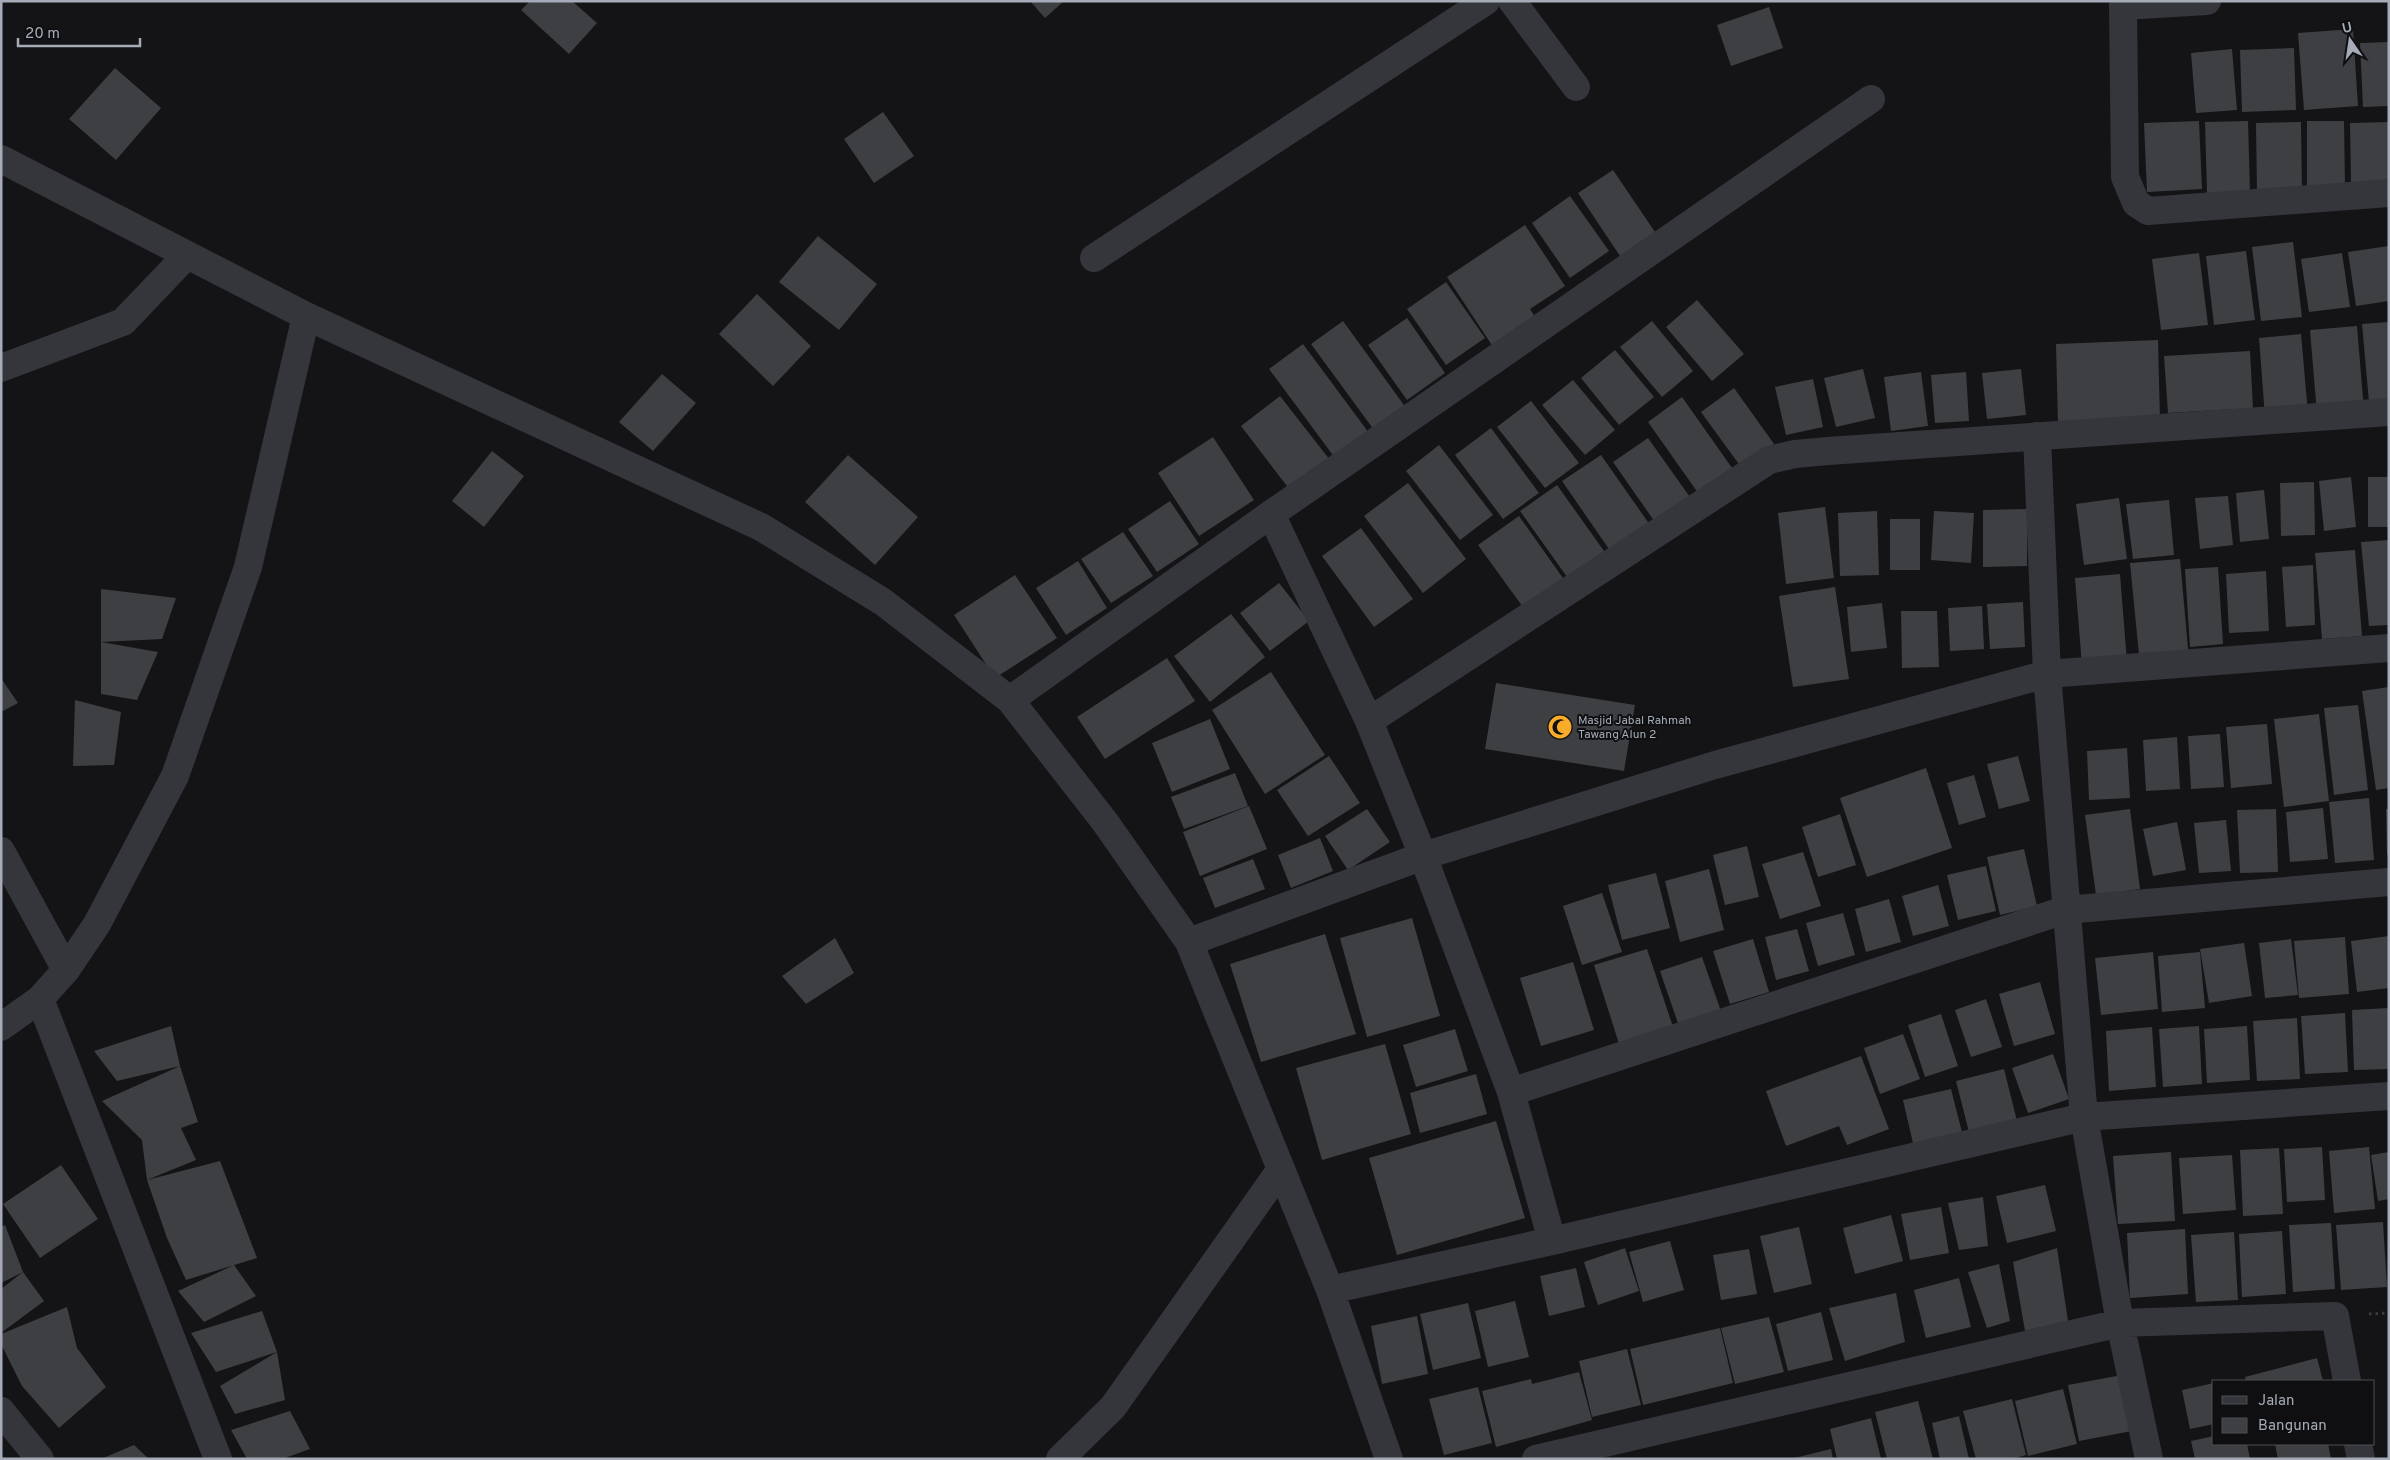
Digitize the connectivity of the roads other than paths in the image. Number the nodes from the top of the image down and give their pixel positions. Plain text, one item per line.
1 (1486, 1) edge
2 (1512, 1) edge
3 (2207, 1) edge
4 (2123, 4) edge
5 (1576, 86) dead end
6 (1871, 99) dead end
7 (1, 159) edge
8 (2389, 193) edge
9 (187, 255) junction
10 (1094, 258) dead end
11 (306, 316) junction
12 (1, 368) edge
13 (2389, 412) edge
14 (2037, 436) junction
15 (1271, 514) junction
16 (2389, 648) edge
17 (2047, 674) junction
18 (1010, 700) junction
19 (1369, 721) junction
20 (1, 851) edge
21 (1423, 856) junction
22 (2389, 882) edge
23 (2065, 910) junction
24 (1189, 942) junction
25 (66, 970) junction
26 (40, 999) junction
27 (1, 1027) edge
28 (1511, 1092) junction
29 (2389, 1096) edge
30 (2084, 1117) junction
31 (1281, 1169) junction
32 (1552, 1241) junction
33 (1330, 1290) junction
34 (2120, 1323) junction
35 (2347, 1380) edge
36 (1, 1411) edge
37 (2358, 1445) edge
38 (40, 1459) edge
39 (218, 1459) edge
40 (1060, 1459) edge
41 (1389, 1459) edge
42 (1536, 1459) edge
43 (2149, 1459) edge
44 (2361, 1459) edge

1 - 10 street
2 - 5 street
3 - 4 street
4 - 8 street
6 - 15 street
7 - 9 street
9 - 11 street
9 - 12 street
11 - 18 street
11 - 25 street
13 - 14 street
14 - 17 street
14 - 19 street
15 - 18 street
15 - 19 street
16 - 17 street
17 - 21 street
17 - 23 street
18 - 24 street
19 - 21 street
20 - 25 street
21 - 24 street
21 - 28 street
22 - 23 street
23 - 28 street
23 - 30 street
24 - 31 street
25 - 26 street
26 - 27 street
26 - 39 street
28 - 32 street
29 - 30 street
30 - 32 street
30 - 34 street
31 - 33 street
31 - 40 street
32 - 33 street
33 - 41 street
34 - 35 street
34 - 42 street
34 - 43 street
36 - 38 street
37 - 44 street

